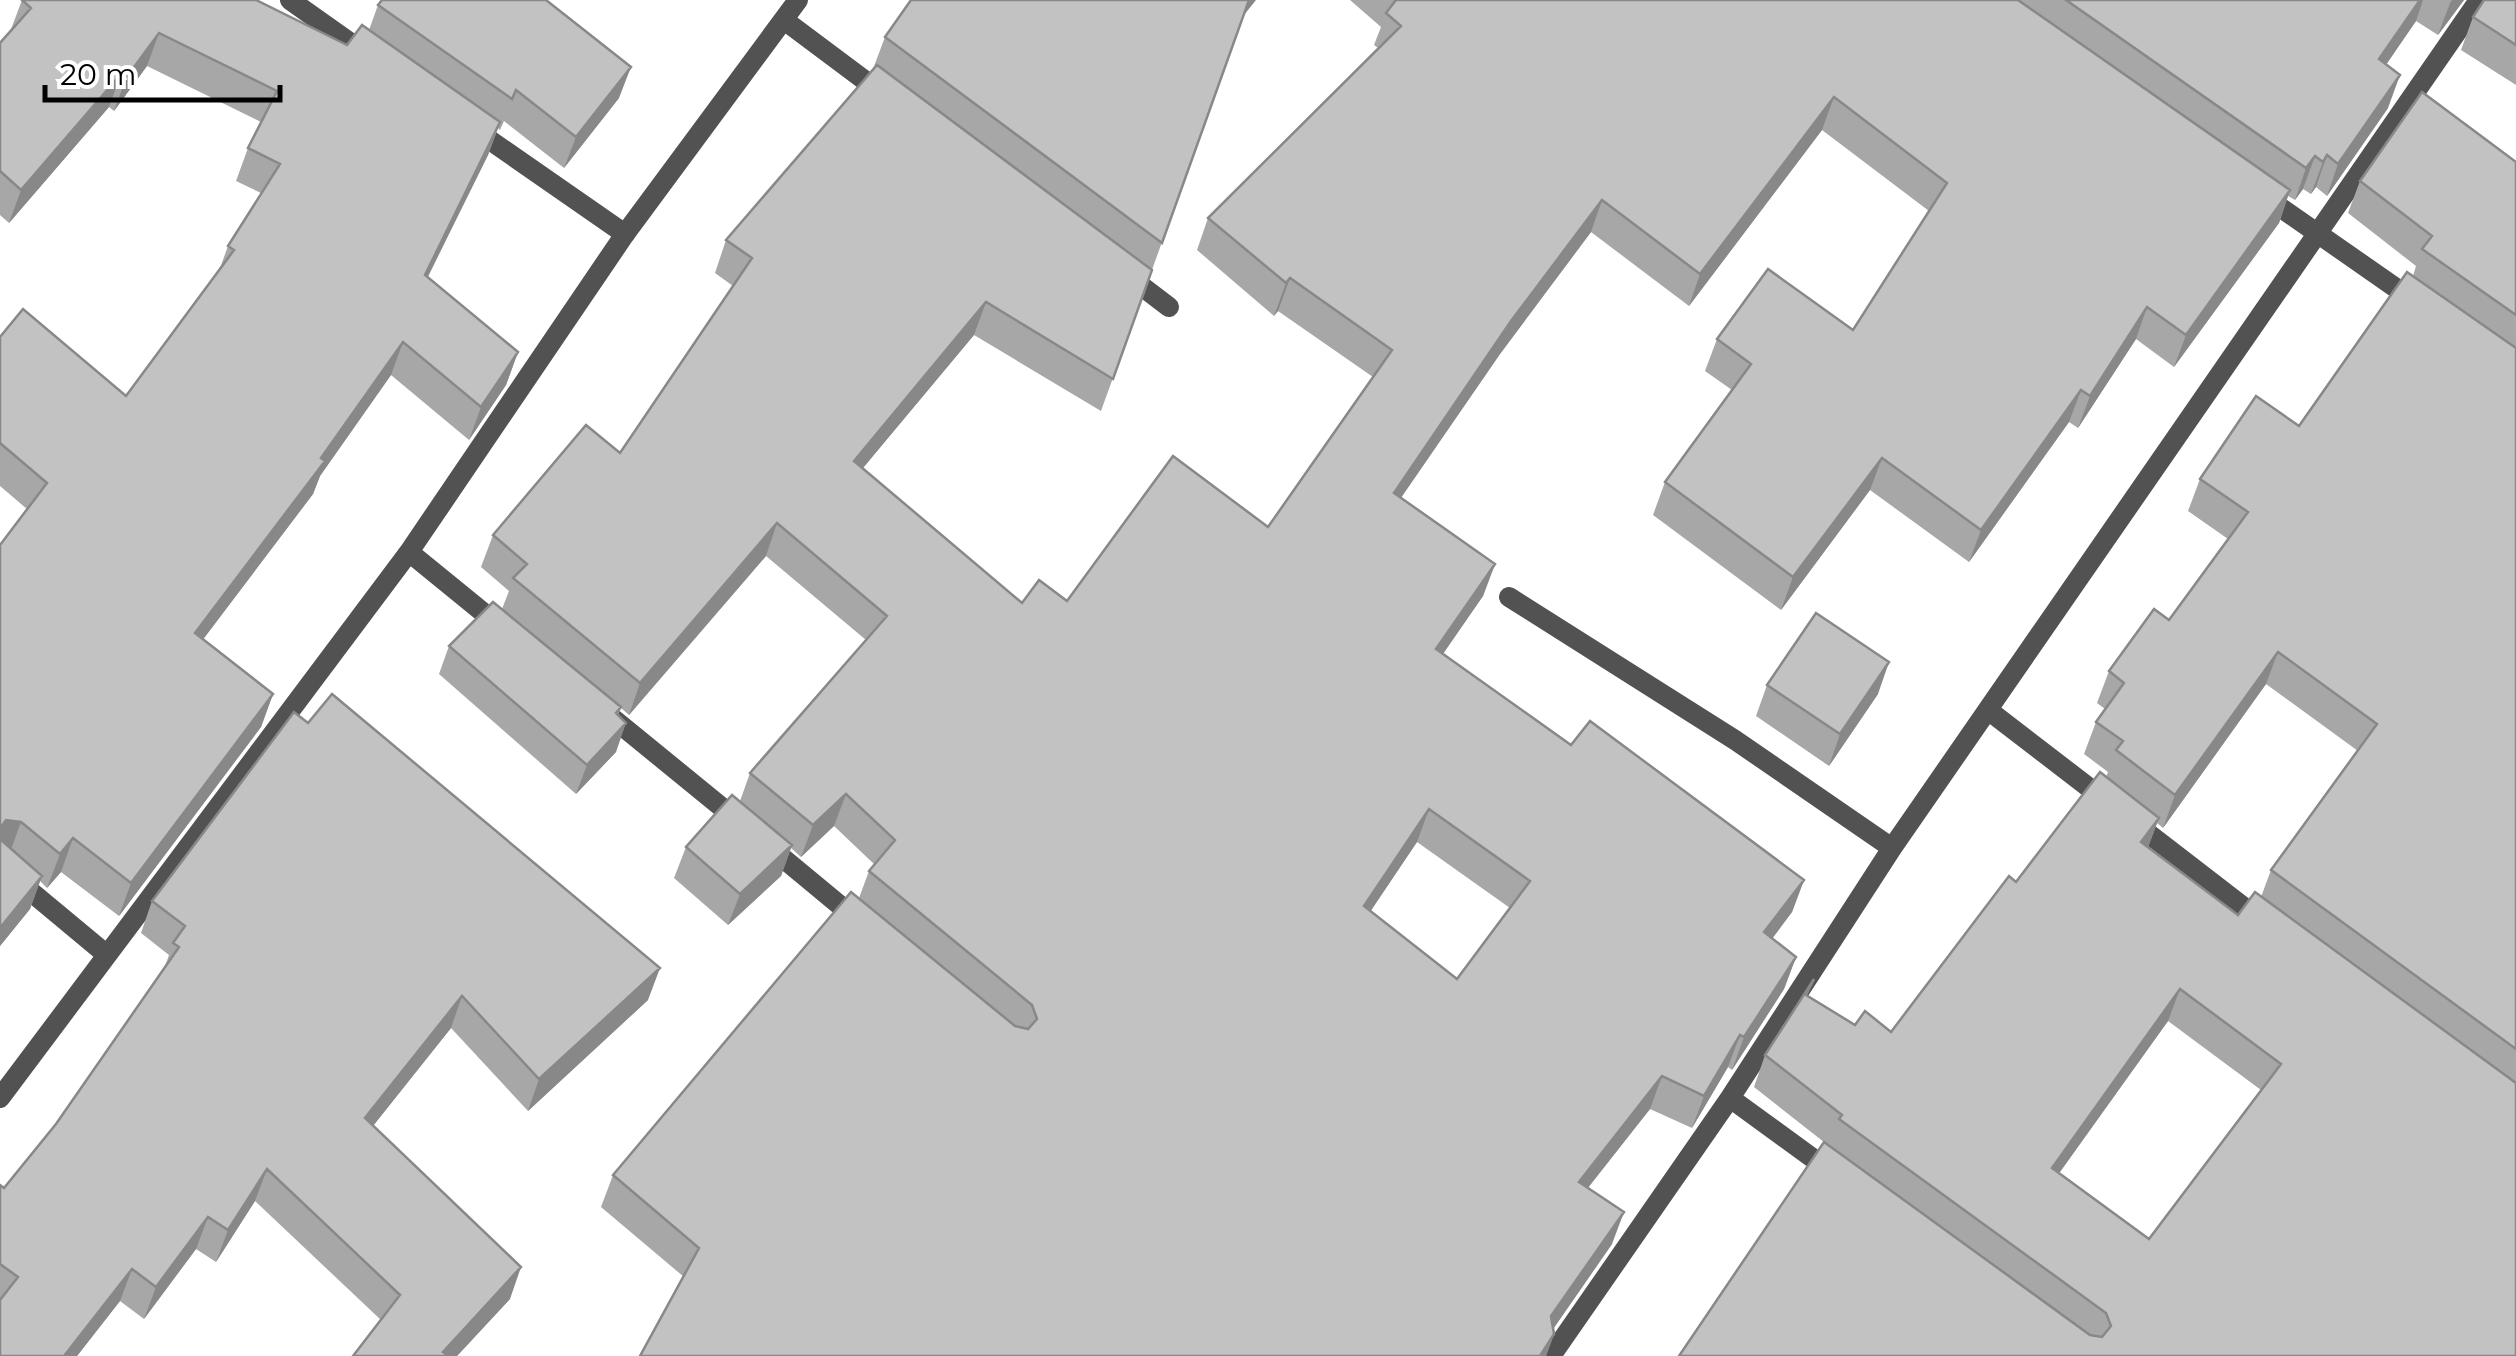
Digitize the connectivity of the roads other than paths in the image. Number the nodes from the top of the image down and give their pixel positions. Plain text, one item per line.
1 (290, 0) edge
2 (798, 0) edge
3 (2479, 0) edge
4 (784, 20) junction
5 (386, 67) edge
6 (450, 112) edge
7 (908, 112) edge
8 (2240, 179) edge
9 (625, 234) junction
10 (2320, 235) junction
11 (1108, 261) edge
12 (1170, 307) dead end
13 (2434, 315) edge
14 (409, 552) junction
15 (1509, 597) dead end
16 (514, 638) edge
17 (590, 700) edge
18 (1988, 710) junction
19 (1892, 848) junction
20 (0, 866) edge
21 (2276, 932) edge
22 (876, 936) edge
23 (107, 955) junction
24 (0, 1098) edge
25 (1730, 1098) junction
26 (1854, 1188) edge
27 (1551, 1356) edge

1 - 5 street
2 - 4 street
3 - 10 street
4 - 7 street
4 - 9 street
6 - 9 street
8 - 10 street
9 - 14 street
10 - 13 street
10 - 18 street
11 - 12 street
14 - 16 street
14 - 23 street
15 - 19 street
17 - 22 street
18 - 19 street
18 - 21 street
19 - 25 street
20 - 23 street
23 - 24 street
25 - 26 street
25 - 27 street

